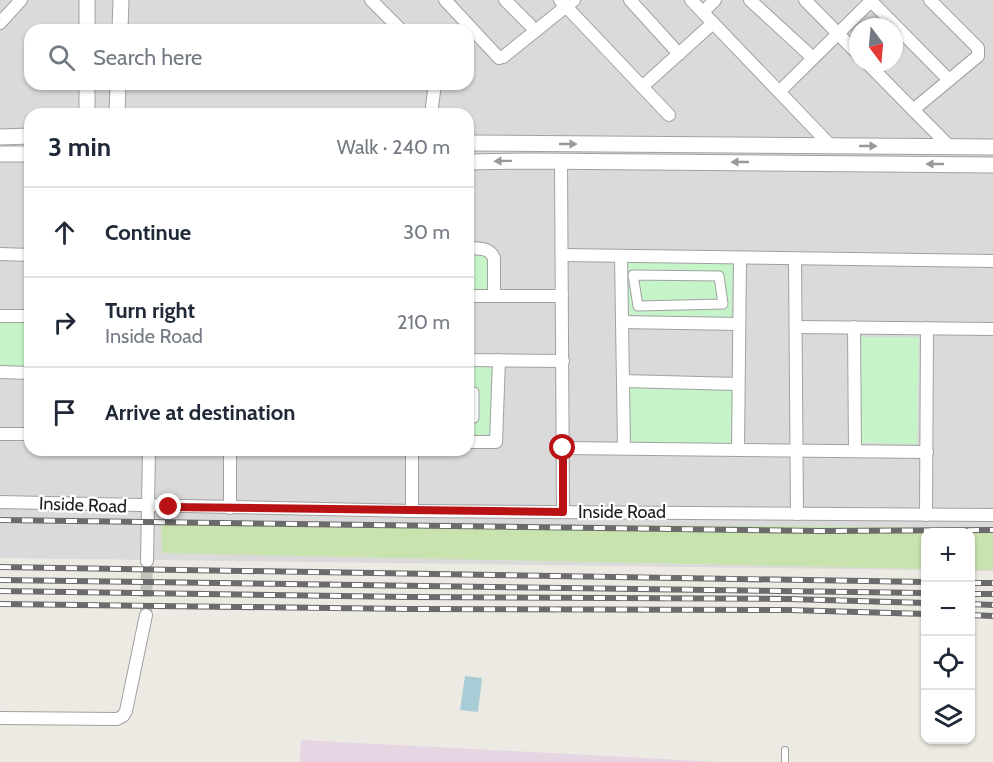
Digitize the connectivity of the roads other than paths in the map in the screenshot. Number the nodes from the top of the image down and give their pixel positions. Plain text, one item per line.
1 (21, 0) edge
2 (87, 0) edge
3 (121, 0) edge
4 (371, 0) edge
5 (445, 0) edge
6 (505, 0) edge
7 (630, 0) edge
8 (691, 0) edge
9 (715, 0) edge
10 (750, 0) edge
11 (805, 0) edge
12 (871, 0) edge
13 (930, 0) edge
14 (567, 2) edge
15 (703, 12) junction
16 (0, 22) edge
17 (713, 23) junction
18 (87, 24) edge
19 (120, 24) edge
20 (395, 24) edge
21 (467, 24) edge
22 (530, 25) dead end
23 (474, 31) edge
24 (838, 34) junction
25 (849, 45) edge
26 (679, 54) junction
27 (813, 58) junction
28 (876, 72) edge
29 (949, 80) junction
30 (643, 86) junction
31 (87, 90) edge
32 (118, 90) edge
33 (434, 90) edge
34 (779, 92) junction
35 (87, 108) edge
36 (117, 108) edge
37 (432, 108) edge
38 (913, 110) junction
39 (669, 115) dead end
40 (24, 136) edge
41 (0, 137) edge
42 (474, 143) edge
43 (529, 144) junction
44 (831, 146) junction
45 (949, 146) junction
46 (974, 146) junction
47 (993, 147) edge
48 (0, 154) edge
49 (24, 154) edge
50 (530, 161) junction
51 (561, 161) junction
52 (474, 162) edge
53 (975, 164) junction
54 (993, 165) edge
55 (474, 249) edge
56 (0, 254) edge
57 (24, 255) edge
58 (562, 255) junction
59 (621, 256) junction
60 (740, 258) junction
61 (795, 258) junction
62 (993, 261) edge
63 (474, 296) edge
64 (494, 296) junction
65 (562, 296) junction
66 (638, 306) joint
67 (0, 316) edge
68 (24, 316) edge
69 (622, 321) junction
70 (739, 324) junction
71 (796, 327) junction
72 (854, 327) junction
73 (927, 328) junction
74 (993, 329) edge
75 (474, 360) edge
76 (499, 360) junction
77 (562, 361) junction
78 (0, 372) edge
79 (24, 373) edge
80 (623, 381) junction
81 (738, 384) junction
82 (474, 392) edge
83 (474, 418) edge
84 (0, 434) edge
85 (24, 434) edge
86 (474, 442) edge
87 (563, 448) junction
88 (624, 448) junction
89 (738, 450) junction
90 (797, 450) junction
91 (855, 451) junction
92 (927, 452) junction
93 (149, 456) edge
94 (230, 456) edge
95 (412, 456) edge
96 (0, 502) edge
97 (148, 507) junction
98 (230, 508) junction
99 (412, 511) junction
100 (563, 512) junction
101 (797, 514) junction
102 (926, 515) junction
103 (993, 515) edge
104 (147, 561) tunnel mouth
105 (146, 615) tunnel mouth
106 (0, 718) edge
107 (785, 750) dead end
108 (785, 762) edge

1 - 16 street
2 - 18 street
3 - 19 street
4 - 20 street
5 - 21 street
6 - 22 street
7 - 26 street
8 - 15 street
9 - 15 street
10 - 27 street
11 - 24 street
12 - 24 street
12 - 29 street
13 - 29 street
14 - 23 street
14 - 30 street
15 - 17 street
17 - 26 street
17 - 34 street
24 - 25 street
24 - 27 street
26 - 30 street
27 - 34 street
28 - 38 street
29 - 38 street
30 - 39 street
31 - 35 street
32 - 36 street
33 - 37 street
34 - 44 street
38 - 45 street
40 - 41 street
42 - 43 street
43 -> 44 street
43 - 50 street
44 -> 45 street
45 - 46 street
46 - 47 street
46 - 53 street
48 - 49 street
50 - 51 street
50 -> 52 street
53 -> 51 street
51 - 58 street
53 - 54 street
55 - 64 street
56 - 57 street
58 - 59 street
58 - 65 street
59 - 60 street
59 - 69 street
60 - 61 street
60 - 70 street
61 - 62 street
61 - 71 street
63 - 64 street
64 - 65 street
65 - 77 street
66 - 66 street
67 - 68 street
69 - 70 street
69 - 80 street
70 - 81 street
71 - 72 street
71 - 90 street
72 - 73 street
72 - 91 street
73 - 74 street
73 - 92 street
75 - 76 street
76 - 77 street
76 - 86 street
77 - 87 street
78 - 79 street
80 - 81 street
80 - 88 street
81 - 89 street
82 - 83 street
84 - 85 street
87 - 88 street
87 - 100 street
88 - 89 street
89 - 90 street
90 - 91 street
90 - 101 street
91 - 92 street
92 - 102 street
93 - 97 street
94 - 98 street
95 - 99 street
96 - 97 street, Inside Road
97 - 98 street, Inside Road
97 - 104 street
98 - 99 street, Inside Road
99 - 100 street, Inside Road
100 - 101 street, Inside Road
101 - 102 street, Inside Road
102 - 103 street, Inside Road
105 - 106 street
107 - 108 lane

